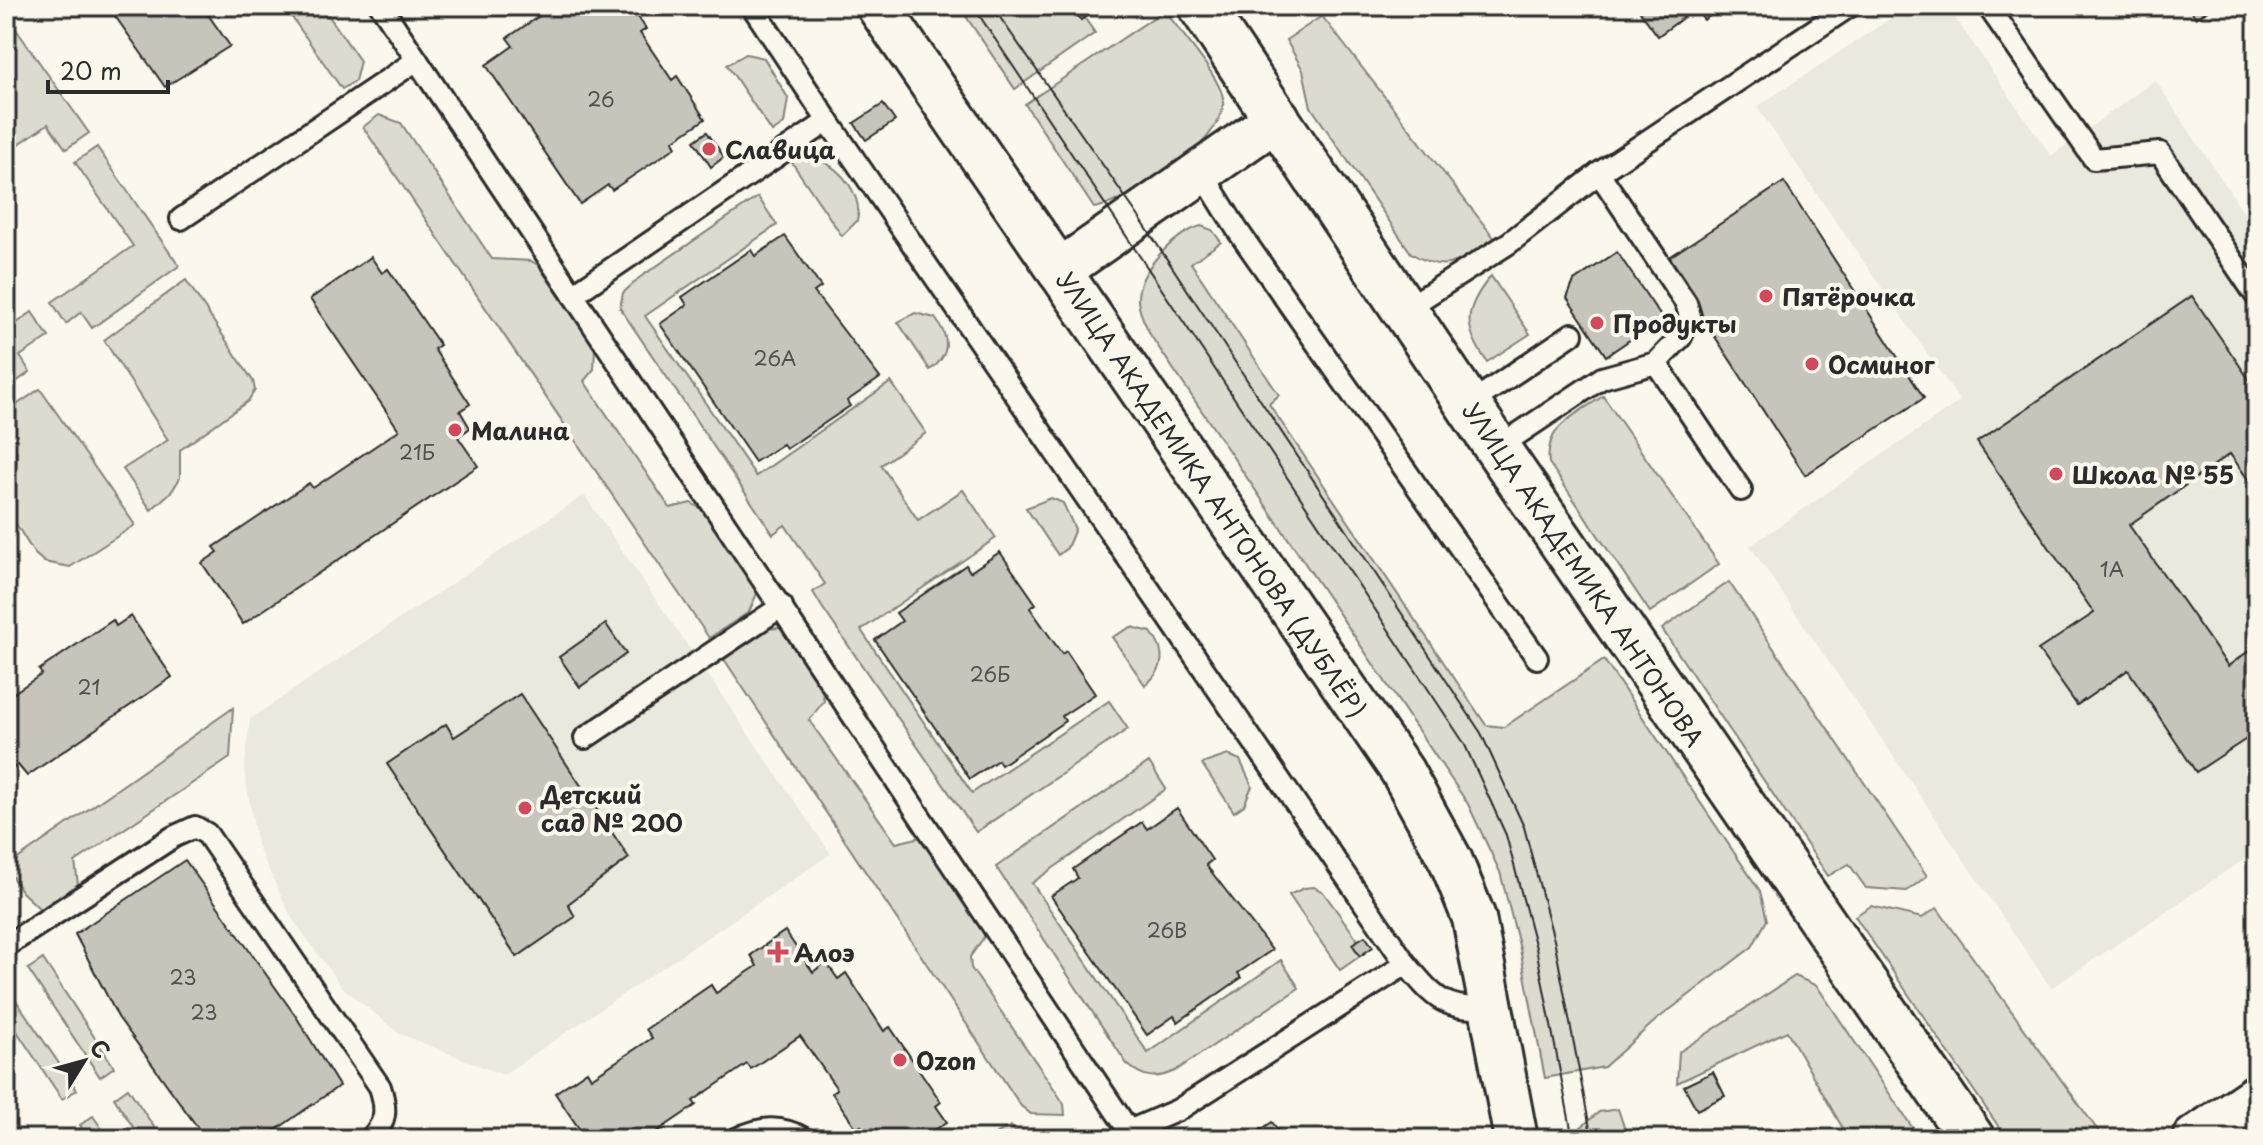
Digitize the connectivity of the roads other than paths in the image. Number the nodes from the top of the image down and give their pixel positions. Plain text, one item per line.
1 (381, 6) edge
2 (752, 6) edge
3 (878, 6) edge
4 (1201, 6) edge
5 (1850, 6) edge
6 (1988, 6) edge
7 (417, 60) junction
8 (1278, 118) junction
9 (828, 121) junction
10 (1202, 173) junction
11 (1599, 173) junction
12 (181, 219) dead end
13 (1059, 271) junction
14 (573, 295) junction
15 (2257, 297) edge
16 (1404, 310) junction
17 (1572, 334) dead end
18 (1656, 363) junction
19 (1468, 405) junction
20 (1497, 448) junction
21 (1741, 490) dead end
22 (782, 606) junction
23 (1537, 658) dead end
24 (585, 738) dead end
25 (6, 946) edge
26 (1406, 964) junction
27 (1493, 1007) junction
28 (2257, 1097) edge
29 (1127, 1135) edge
30 (370, 1139) edge
31 (736, 1139) edge
32 (805, 1139) edge
33 (1516, 1139) edge
34 (1972, 1139) edge
35 (2195, 1139) edge

1 - 7 lane
2 - 9 lane
3 - 13 street, УЛИЦА АКАДЕМИКА АНТОНОВА (ДУБЛЁР)
4 - 8 main road, УЛИЦА АКАДЕМИКА АНТОНОВА
5 - 11 lane
6 - 15 lane
7 - 12 lane
7 - 14 lane
8 - 10 street
8 - 16 main road, УЛИЦА АКАДЕМИКА АНТОНОВА
9 - 14 lane
9 - 26 lane
10 - 13 street
10 - 23 lane
11 - 16 lane
11 - 18 lane
13 - 27 street, УЛИЦА АКАДЕМИКА АНТОНОВА (ДУБЛЁР)
14 - 22 lane
16 - 19 main road, УЛИЦА АКАДЕМИКА АНТОНОВА
17 - 19 lane
18 - 20 lane
18 - 21 lane
19 - 20 main road, УЛИЦА АКАДЕМИКА АНТОНОВА
20 - 34 main road, УЛИЦА АКАДЕМИКА АНТОНОВА
22 - 24 lane
22 - 29 lane
25 - 30 lane
26 - 27 lane
26 - 29 lane
27 - 33 street, УЛИЦА АКАДЕМИКА АНТОНОВА (ДУБЛЁР)
28 - 35 main road
31 - 32 lane

